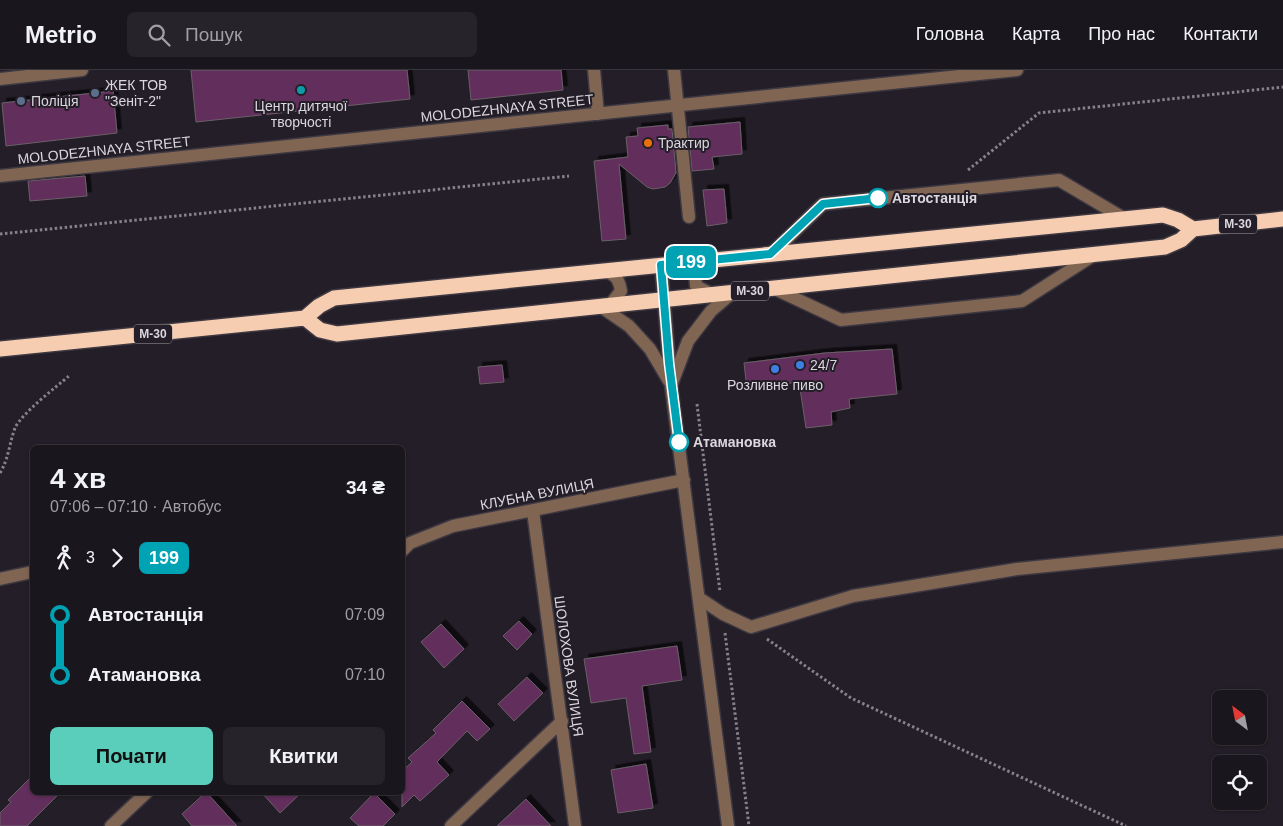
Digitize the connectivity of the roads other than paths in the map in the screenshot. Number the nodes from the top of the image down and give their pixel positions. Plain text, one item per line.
1 (82, 70) edge
2 (594, 70) edge
3 (674, 70) edge
4 (1017, 70) edge
5 (0, 79) edge
6 (678, 105) junction
7 (598, 114) junction
8 (0, 176) edge
9 (689, 217) dead end
10 (1125, 219) junction
11 (1283, 219) edge
12 (1192, 229) junction
13 (770, 254) junction
14 (1094, 255) junction
15 (709, 260) junction
16 (661, 265) junction
17 (606, 271) junction
18 (775, 289) junction
19 (732, 293) junction
20 (714, 295) junction
21 (664, 300) junction
22 (605, 306) junction
23 (305, 318) junction
24 (0, 349) edge
25 (671, 385) junction
26 (684, 480) junction
27 (533, 511) junction
28 (1283, 542) edge
29 (405, 548) edge
30 (30, 572) edge
31 (0, 579) edge
32 (699, 598) junction
33 (562, 721) junction
34 (144, 795) edge
35 (112, 826) edge
36 (451, 826) edge
37 (575, 826) edge
38 (728, 826) edge

1 - 5 street
2 - 7 street
3 - 6 street
4 - 6 street, MOLODEZHNAYA STREET
6 - 7 street, MOLODEZHNAYA STREET
6 - 9 street
7 - 8 street, MOLODEZHNAYA STREET
10 - 12 highway
10 - 13 highway
10 - 13 street
11 - 12 highway, М-30
12 - 14 highway, М-30
13 - 15 highway
14 - 18 highway, М-30
14 - 18 street
15 - 16 highway
15 - 20 street
16 - 17 highway
16 - 21 street
17 - 22 street
17 - 23 highway
18 - 19 highway, М-30
19 - 20 highway, М-30
19 - 25 street
20 - 21 highway, М-30
21 - 22 highway, М-30
21 - 25 street
22 - 23 highway, М-30
22 - 25 street
23 - 24 highway, М-30
25 - 26 street
26 - 27 street, КЛУБНА ВУЛИЦЯ
26 - 32 street
27 - 29 street, КЛУБНА ВУЛИЦЯ
27 - 33 street, ШОЛОХОВА ВУЛИЦЯ
28 - 32 street
30 - 31 street
32 - 38 street
33 - 36 street
33 - 37 street, ШОЛОХОВА ВУЛИЦЯ
34 - 35 street

